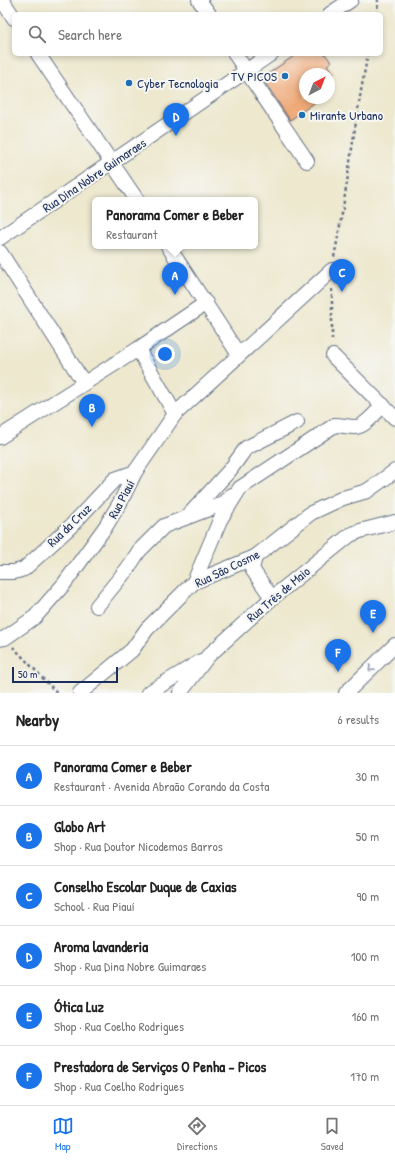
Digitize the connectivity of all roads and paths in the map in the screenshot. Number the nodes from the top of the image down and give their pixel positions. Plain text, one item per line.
1 (2, 0) edge
2 (199, 0) edge
3 (351, 0) edge
4 (378, 0) edge
5 (208, 12) edge
6 (333, 12) edge
7 (377, 12) edge
8 (12, 15) edge
9 (39, 56) edge
10 (237, 56) edge
11 (268, 56) edge
12 (368, 56) edge
13 (246, 70) junction
14 (307, 161) dead end
15 (112, 162) junction
16 (135, 197) edge
17 (0, 238) edge
18 (170, 249) edge
19 (0, 252) edge
20 (332, 270) junction
21 (206, 302) junction
22 (138, 349) junction
23 (239, 355) junction
24 (333, 356) joint
25 (84, 383) junction
26 (383, 405) junction
27 (175, 414) junction
28 (395, 418) edge
29 (297, 422) dead end
30 (0, 437) edge
31 (395, 471) edge
32 (136, 472) junction
33 (240, 488) junction
34 (188, 516) junction
35 (395, 522) edge
36 (255, 557) junction
37 (0, 572) edge
38 (194, 582) junction
39 (272, 598) junction
40 (98, 606) dead end
41 (2, 638) edge
42 (395, 645) edge
43 (208, 656) junction
44 (57, 693) edge
45 (80, 693) edge
46 (148, 693) edge
47 (180, 693) edge
48 (346, 693) edge

1 - 8 street
2 - 5 street
3 - 6 street
4 - 7 path
9 - 15 street
10 - 13 street
11 - 13 street, Rua Dina Nobre Guimaraes
12 - 20 path
13 - 14 street
13 - 15 street, Rua Dina Nobre Guimaraes
15 - 16 street
15 - 17 street, Rua Dina Nobre Guimaraes
18 - 21 street
19 - 25 street
20 - 23 street, Rua Piauí
20 - 24 path
21 - 22 street
21 - 23 street
22 - 25 street
22 - 27 street
23 - 27 street, Rua Piauí
24 - 26 street
25 - 30 street
26 - 28 street
26 - 33 street
27 - 32 street, Rua Piauí
29 - 34 street
31 - 36 street, Rua São Cosme
32 - 37 street, Rua da Cruz
32 - 41 street, Rua Piauí
33 - 34 street
33 - 38 street
34 - 40 street
35 - 39 street, Rua Três de Maio
36 - 38 street, Rua São Cosme
36 - 39 street
38 - 45 street, Rua São Cosme
39 - 43 street, Rua Três de Maio
41 - 44 path
42 -> 48 street
43 - 46 street
43 - 47 street, Rua Três de Maio

